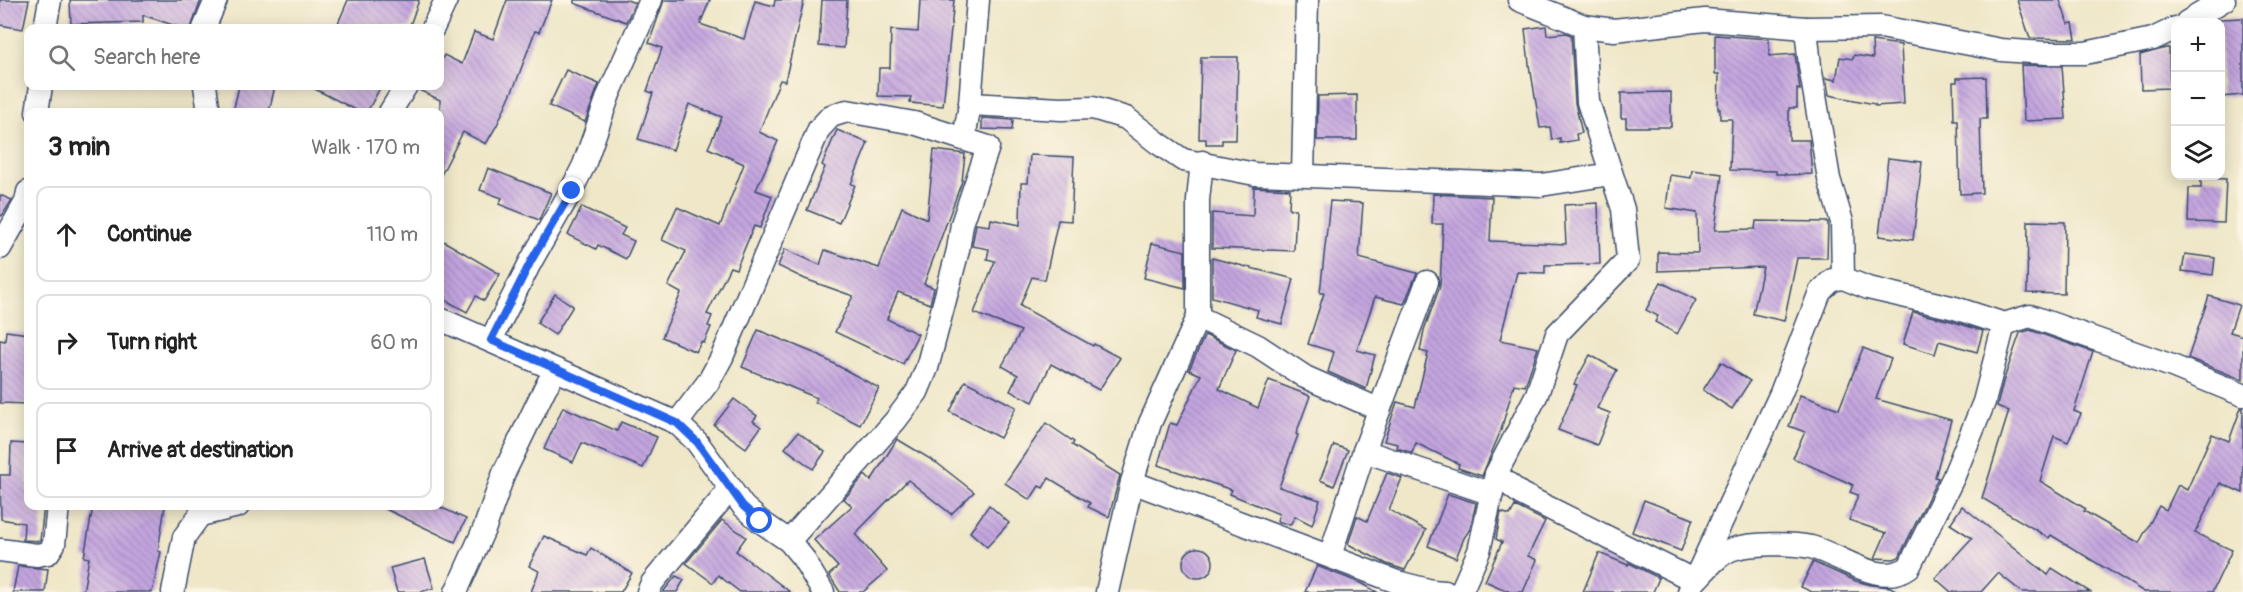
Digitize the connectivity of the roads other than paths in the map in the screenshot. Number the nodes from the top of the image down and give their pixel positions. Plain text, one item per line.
1 (50, 0) edge
2 (216, 0) edge
3 (446, 0) edge
4 (651, 0) edge
5 (978, 0) edge
6 (1307, 0) edge
7 (1519, 0) edge
8 (2224, 0) edge
9 (2194, 18) edge
10 (46, 24) edge
11 (206, 24) edge
12 (435, 24) edge
13 (1584, 26) junction
14 (1806, 28) junction
15 (2171, 30) edge
16 (40, 90) edge
17 (206, 90) edge
18 (404, 90) edge
19 (970, 104) junction
20 (38, 108) edge
21 (208, 108) edge
22 (392, 108) edge
23 (964, 139) junction
24 (1202, 162) junction
25 (1611, 174) junction
26 (1303, 175) junction
27 (24, 206) edge
28 (0, 248) edge
29 (1843, 278) junction
30 (1427, 282) dead end
31 (1198, 317) junction
32 (444, 321) edge
33 (2004, 324) junction
34 (491, 340) junction
35 (556, 370) junction
36 (2243, 395) edge
37 (1378, 409) junction
38 (677, 423) junction
39 (1364, 451) junction
40 (1132, 482) junction
41 (1494, 484) junction
42 (731, 488) junction
43 (58, 510) edge
44 (201, 510) edge
45 (789, 541) junction
46 (0, 550) edge
47 (1330, 556) junction
48 (1909, 567) junction
49 (1692, 586) edge
50 (173, 592) edge
51 (456, 592) edge
52 (648, 592) edge
53 (822, 592) edge
54 (1107, 592) edge
55 (1445, 592) edge
56 (1461, 592) edge
57 (1901, 592) edge

1 - 10 street
2 - 11 street
3 - 12 street
4 - 34 street
5 - 19 street
6 - 26 street
7 - 13 street
8 - 9 street
13 - 14 street
13 - 25 street
14 - 15 street
14 - 29 street
16 - 20 street
17 - 21 street
18 - 22 street
19 - 23 street
19 - 24 street
23 - 38 street
23 - 45 street
24 - 26 street
24 - 31 street
25 - 26 street
25 - 41 street
27 - 28 street
29 - 33 street
29 - 49 street
30 - 37 street
31 - 37 street
31 - 40 street
32 - 34 street
33 - 36 street
33 - 48 street
34 - 35 street
35 - 38 street
35 - 51 street
37 - 39 street
38 - 42 street
39 - 41 street
39 - 47 street
40 - 47 street
40 - 54 street
41 - 49 street
41 - 56 street
42 - 45 street
42 - 52 street
43 - 46 street
44 - 50 street
45 - 53 street
47 - 55 street
48 - 49 street
48 - 57 street

